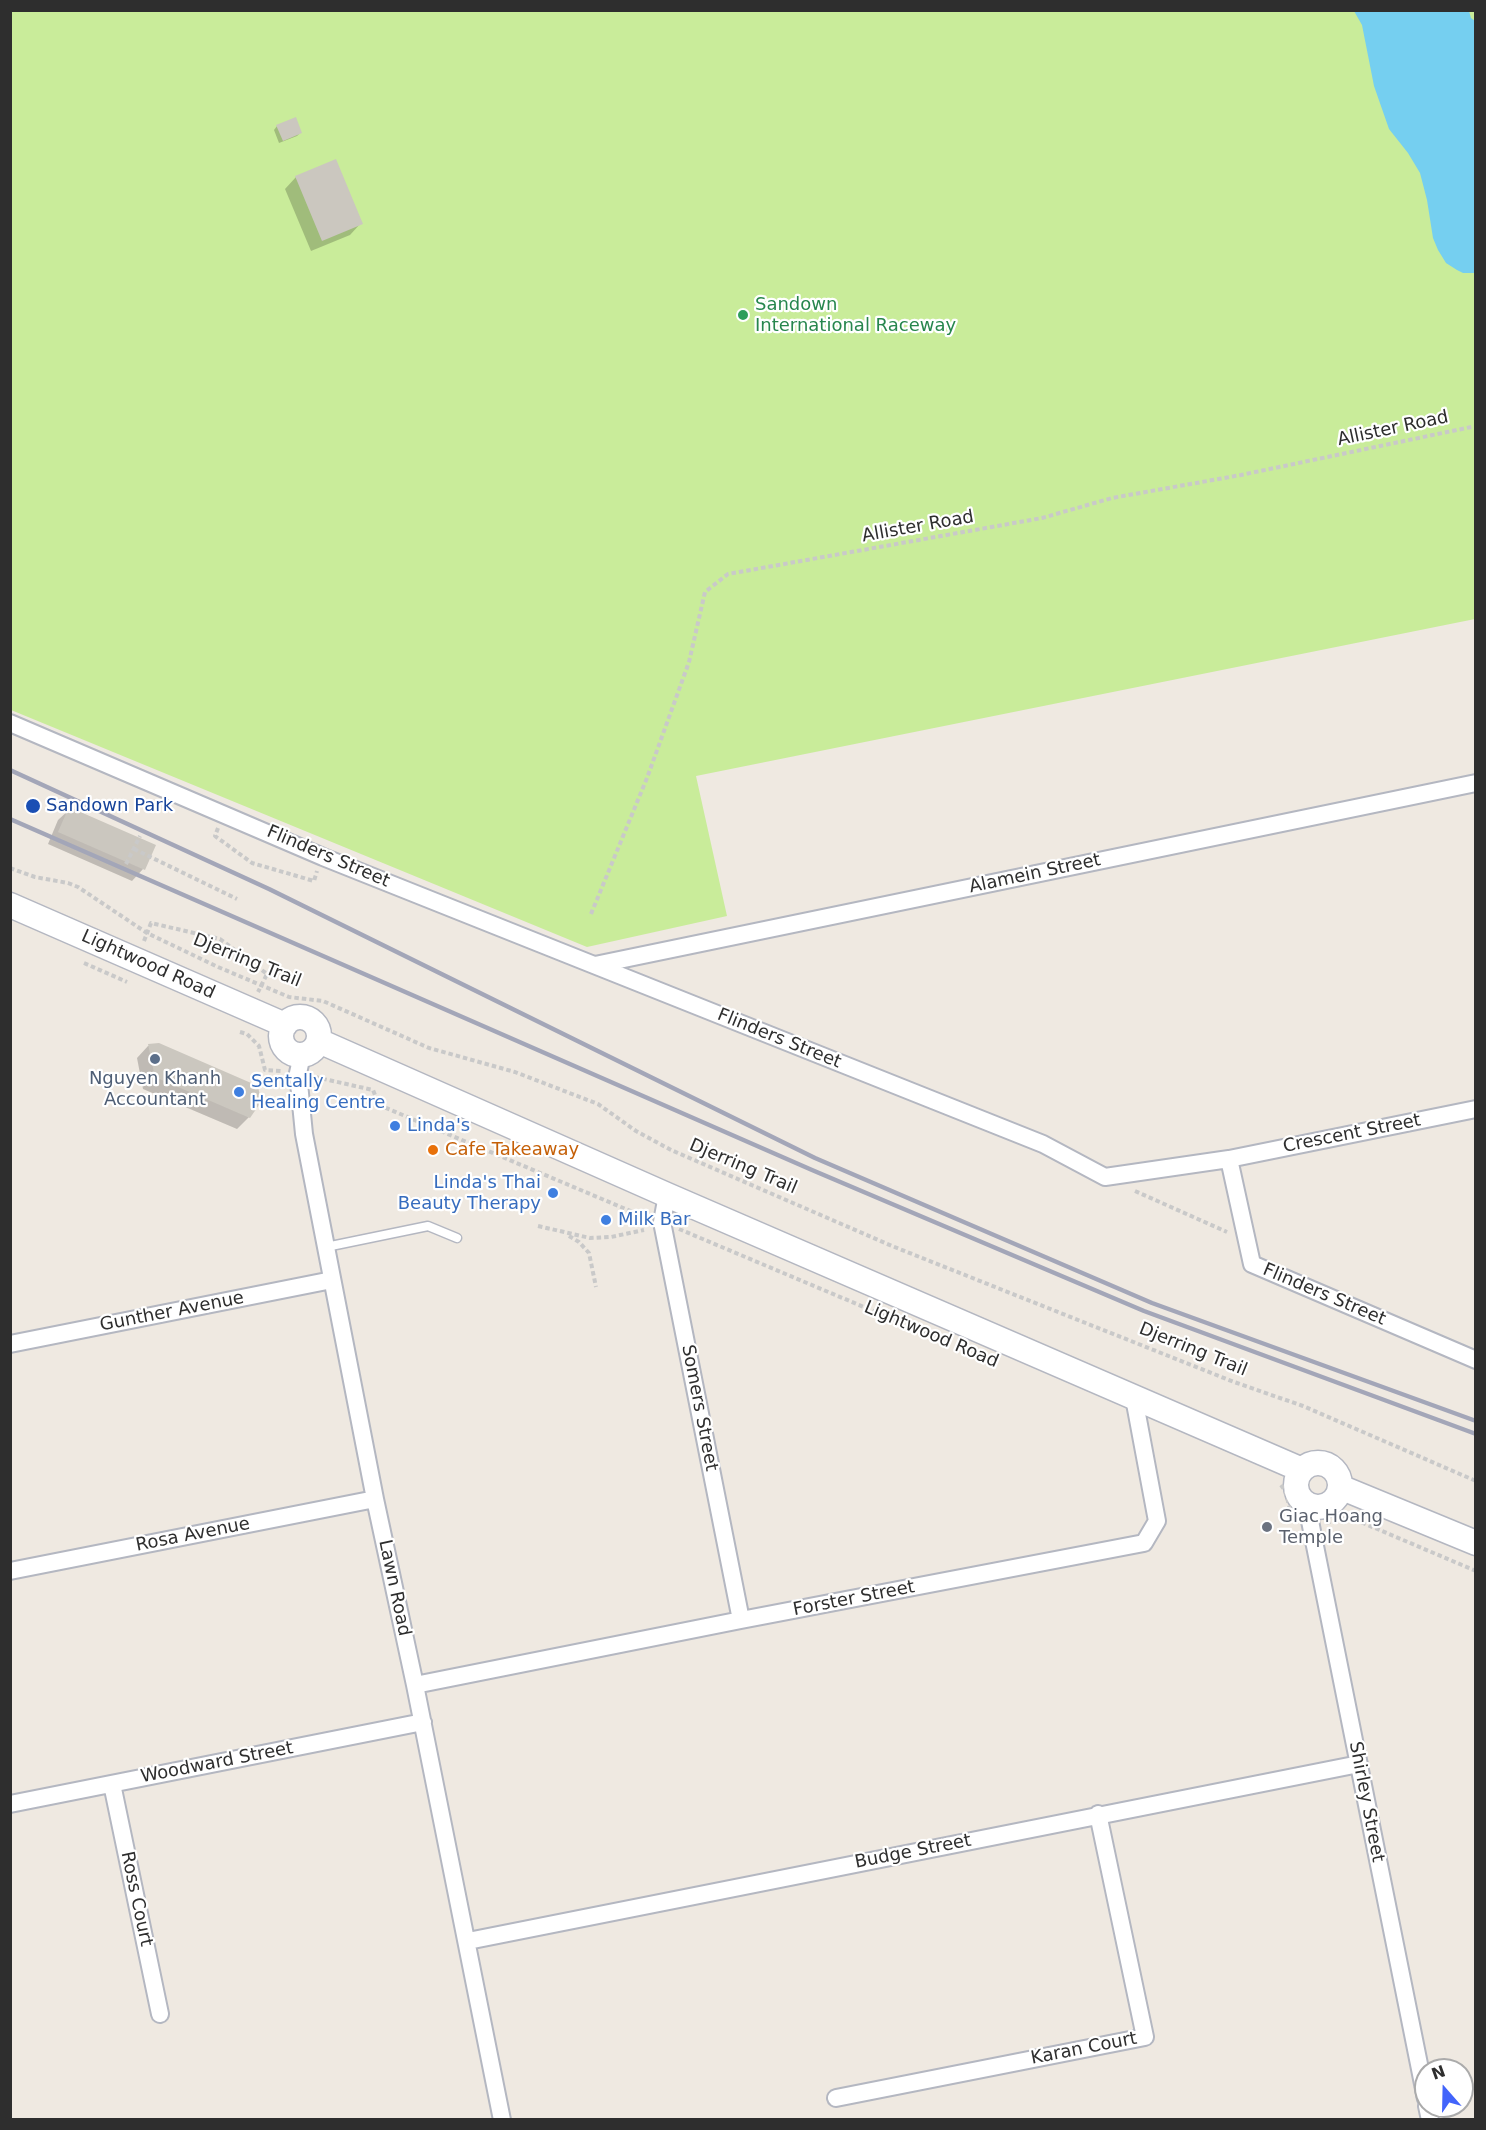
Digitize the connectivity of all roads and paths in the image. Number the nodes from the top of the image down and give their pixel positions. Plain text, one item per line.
1 (1476, 426) edge
2 (10, 723) edge
3 (1476, 783) edge
4 (140, 836) dead end
5 (215, 836) dead end
6 (134, 849) junction
7 (126, 864) dead end
8 (10, 868) edge
9 (314, 881) dead end
10 (237, 899) dead end
11 (10, 905) edge
12 (591, 914) dead end
13 (147, 933) junction
14 (142, 947) dead end
15 (595, 965) junction
16 (262, 985) junction
17 (311, 1048) junction
18 (373, 1090) dead end
19 (1476, 1109) edge
20 (1229, 1159) junction
21 (1105, 1178) junction
22 (667, 1195) junction
23 (662, 1222) junction
24 (538, 1227) dead end
25 (644, 1230) dead end
26 (566, 1234) junction
27 (457, 1238) dead end
28 (1247, 1241) junction
29 (326, 1247) junction
30 (333, 1280) junction
31 (596, 1287) dead end
32 (942, 1340) dead end
33 (10, 1344) edge
34 (1476, 1360) edge
35 (1134, 1398) junction
36 (1302, 1470) junction
37 (1271, 1480) dead end
38 (1476, 1481) edge
39 (1340, 1487) junction
40 (375, 1499) junction
41 (1310, 1514) junction
42 (1476, 1543) edge
43 (10, 1571) edge
44 (1476, 1571) edge
45 (741, 1620) junction
46 (415, 1685) junction
47 (423, 1722) junction
48 (1359, 1764) junction
49 (112, 1784) junction
50 (10, 1804) edge
51 (1098, 1814) junction
52 (468, 1941) junction
53 (159, 2014) dead end
54 (1418, 2058) edge
55 (836, 2098) dead end
56 (502, 2120) edge

1 - 12 path, Allister Road
2 - 15 street, Flinders Street
3 - 15 street, Alamein Street
4 - 6 path
5 - 9 path
6 - 7 path
6 - 10 path
8 - 13 path, Djerring Trail
11 - 17 main road, Lightwood Road
13 - 14 path
13 - 16 path, Djerring Trail
13 - 16 path
15 - 21 street, Flinders Street
16 - 38 path, Djerring Trail
17 - 22 main road, Lightwood Road
17 - 29 street, Lawn Road
18 - 23 path, Lightwood Road
19 - 20 street, Crescent Street
20 - 21 street
20 - 28 street, Flinders Street
21 - 28 path
22 - 23 street, Somers Street
22 - 35 main road, Lightwood Road
23 - 32 path, Lightwood Road
23 - 45 street, Somers Street
24 - 26 path
25 - 26 path
26 - 31 path
27 - 29 lane
28 - 34 street, Flinders Street
29 - 30 street, Lawn Road
30 - 33 street, Gunther Avenue
30 - 40 street, Lawn Road
35 - 36 main road, Lightwood Road
35 - 45 street, Forster Street
36 - 39 main road
36 - 41 main road
37 - 41 path
39 - 41 main road
39 - 42 main road
40 - 43 street, Rosa Avenue
40 - 46 street, Lawn Road
41 - 44 path
41 - 48 street, Shirley Street
45 - 46 street, Forster Street
46 - 47 street, Lawn Road
47 - 49 street, Woodward Street
47 - 52 street, Lawn Road
48 - 51 street, Budge Street
48 - 54 street, Shirley Street
49 - 50 street, Woodward Street
49 - 53 street, Ross Court
51 - 52 street, Budge Street
51 - 55 street, Karan Court
52 - 56 street, Lawn Road

